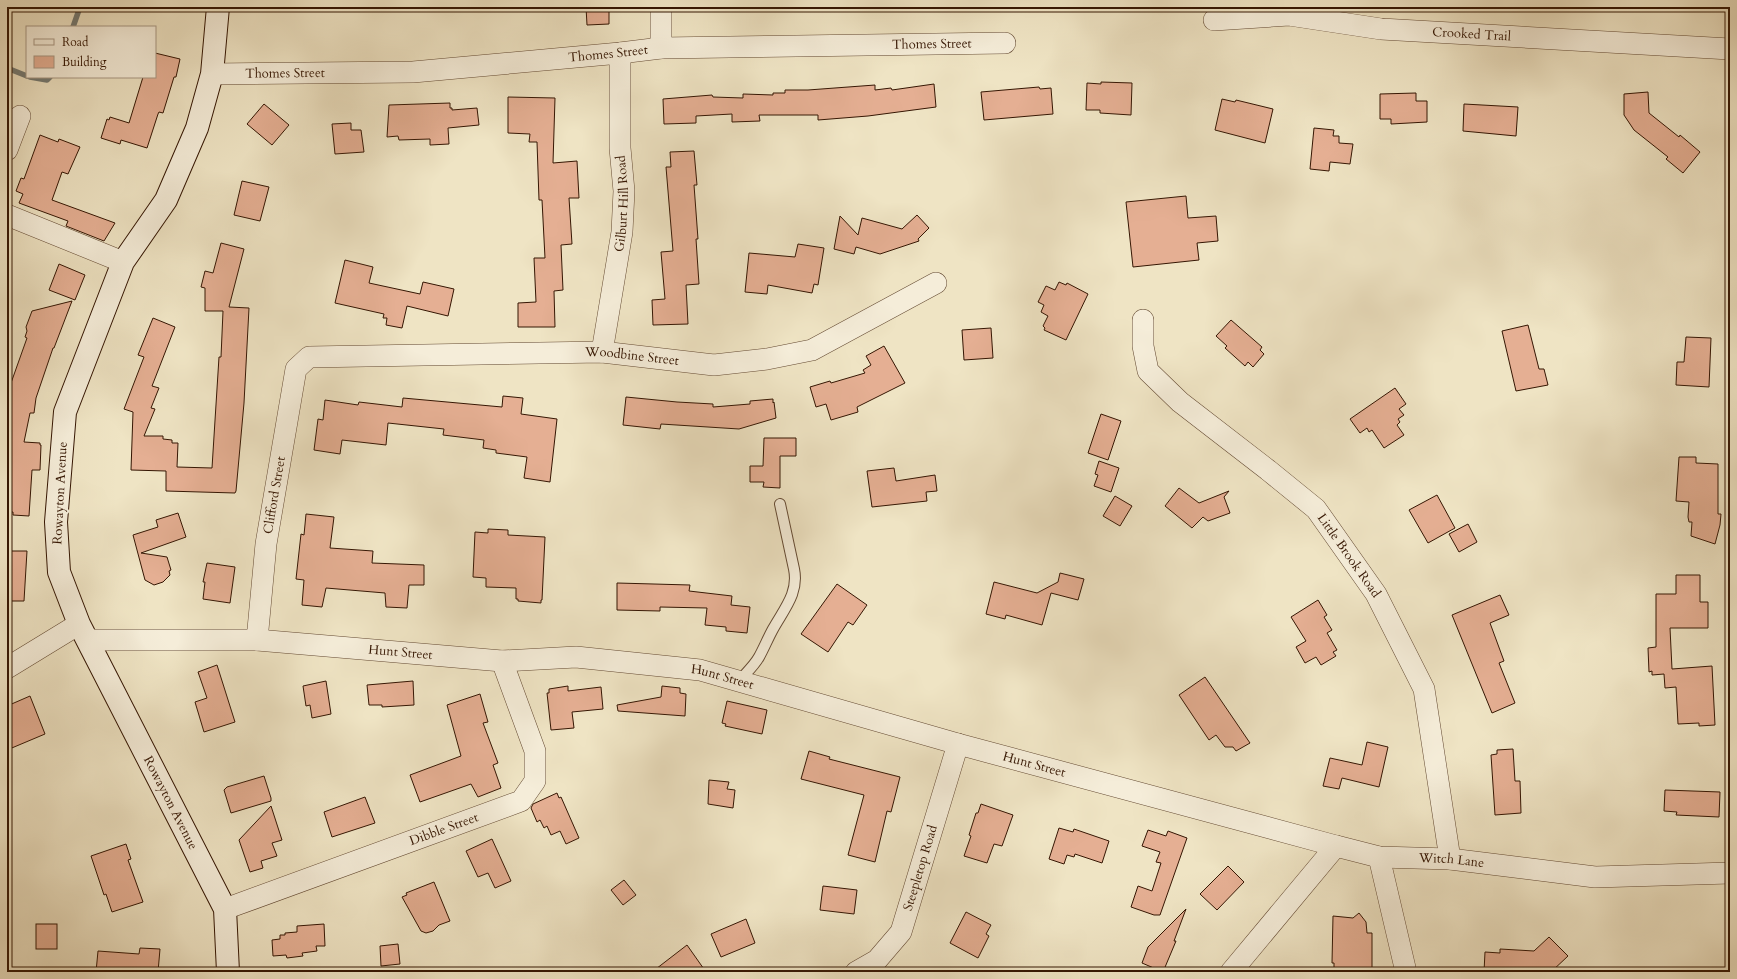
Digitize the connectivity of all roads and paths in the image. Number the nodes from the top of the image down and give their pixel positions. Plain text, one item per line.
1 (218, 7) edge
2 (661, 7) edge
3 (1214, 20) dead end
4 (1005, 44) dead end
5 (661, 48) junction
6 (1730, 49) edge
7 (620, 53) junction
8 (212, 74) junction
9 (20, 116) dead end
10 (7, 150) edge
11 (7, 215) edge
12 (123, 262) junction
13 (936, 283) dead end
14 (1143, 320) dead end
15 (602, 352) junction
16 (309, 357) joint
17 (780, 504) dead end
18 (83, 632) junction
19 (256, 640) junction
20 (502, 661) junction
21 (7, 668) edge
22 (739, 681) junction
23 (958, 744) junction
24 (1336, 846) junction
25 (1379, 857) junction
26 (1450, 859) junction
27 (1730, 873) edge
28 (225, 909) junction
29 (228, 972) edge
30 (856, 972) edge
31 (1231, 972) edge
32 (1406, 972) edge

1 - 8 street, Rowayton Avenue
2 - 5 street
3 - 6 street, Crooked Trail
4 - 5 street, Thomes Street
5 - 7 street, Thomes Street
7 - 8 street, Thomes Street
7 - 15 street, Gilburt Hill Road
8 - 12 street, Rowayton Avenue
9 - 10 street
11 - 12 street
12 - 18 street, Rowayton Avenue
13 - 15 street, Woodbine Street
14 - 26 street, Little Brook Road
15 - 16 street, Woodbine Street
16 - 19 street, Clifford Street
17 - 22 lane
18 - 19 street, Hunt Street
18 - 21 street
18 - 28 street, Rowayton Avenue
19 - 20 street, Hunt Street
20 - 22 street, Hunt Street
20 - 28 street, Dibble Street
22 - 23 street, Hunt Street
23 - 24 street, Hunt Street
23 - 30 street, Steepletop Road
24 - 25 street, Witch Lane
24 - 31 street
25 - 26 street, Witch Lane
25 - 32 street
26 - 27 street, Witch Lane
28 - 29 street, Rowayton Avenue

